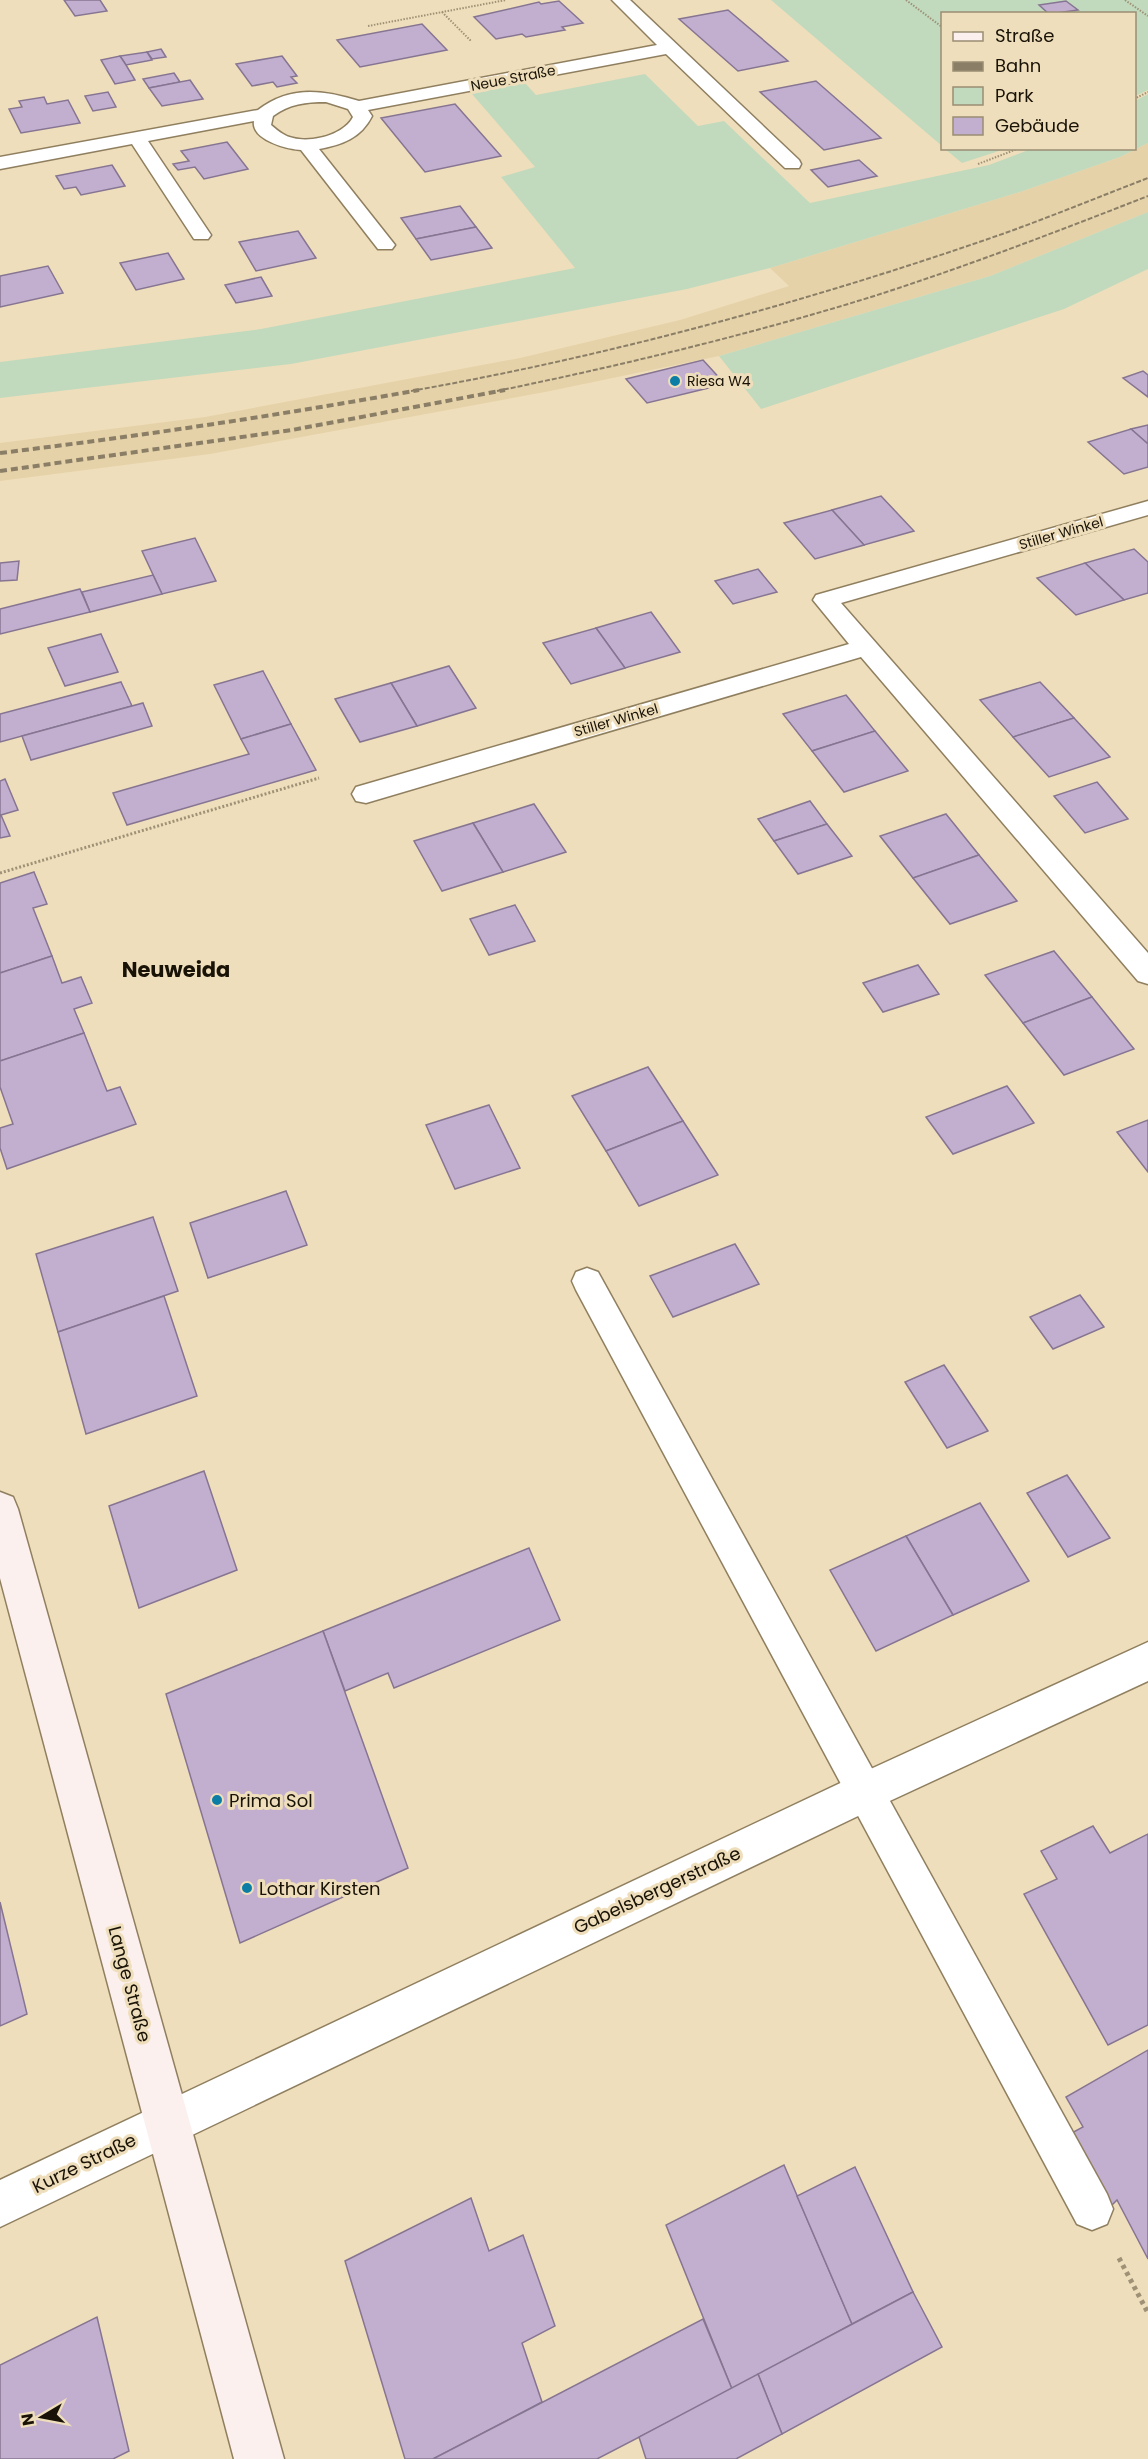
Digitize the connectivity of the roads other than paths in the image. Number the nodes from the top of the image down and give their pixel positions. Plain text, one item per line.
1 (620, 0) edge
2 (669, 48) junction
3 (357, 107) junction
4 (264, 114) junction
5 (136, 138) junction
6 (306, 144) junction
7 (0, 163) edge
8 (792, 164) dead end
9 (201, 235) dead end
10 (385, 245) dead end
11 (1148, 508) edge
12 (867, 647) junction
13 (366, 794) road end
14 (1135, 938) edge
15 (1148, 973) edge
16 (587, 1281) dead end
17 (0, 1509) edge
18 (1148, 1661) edge
19 (865, 1792) junction
20 (167, 2122) junction
21 (0, 2204) edge
22 (1092, 2209) dead end
23 (259, 2459) edge

1 - 2 street
2 - 3 street, Neue Straße
2 - 8 street
3 - 4 street
3 - 6 street
4 - 5 street
4 - 6 street
5 - 7 street
5 - 9 street
6 - 10 street
11 - 12 street, Stiller Winkel
12 - 13 street, Stiller Winkel
12 - 14 street, Stiller Winkel
14 - 15 street, Stiller Winkel
16 - 19 lane
17 - 20 street, Lange Straße
18 - 19 street, Gabelsbergerstraße
19 - 20 street, Gabelsbergerstraße
19 - 22 lane
20 - 21 street, Kurze Straße
20 - 23 street, Lange Straße

